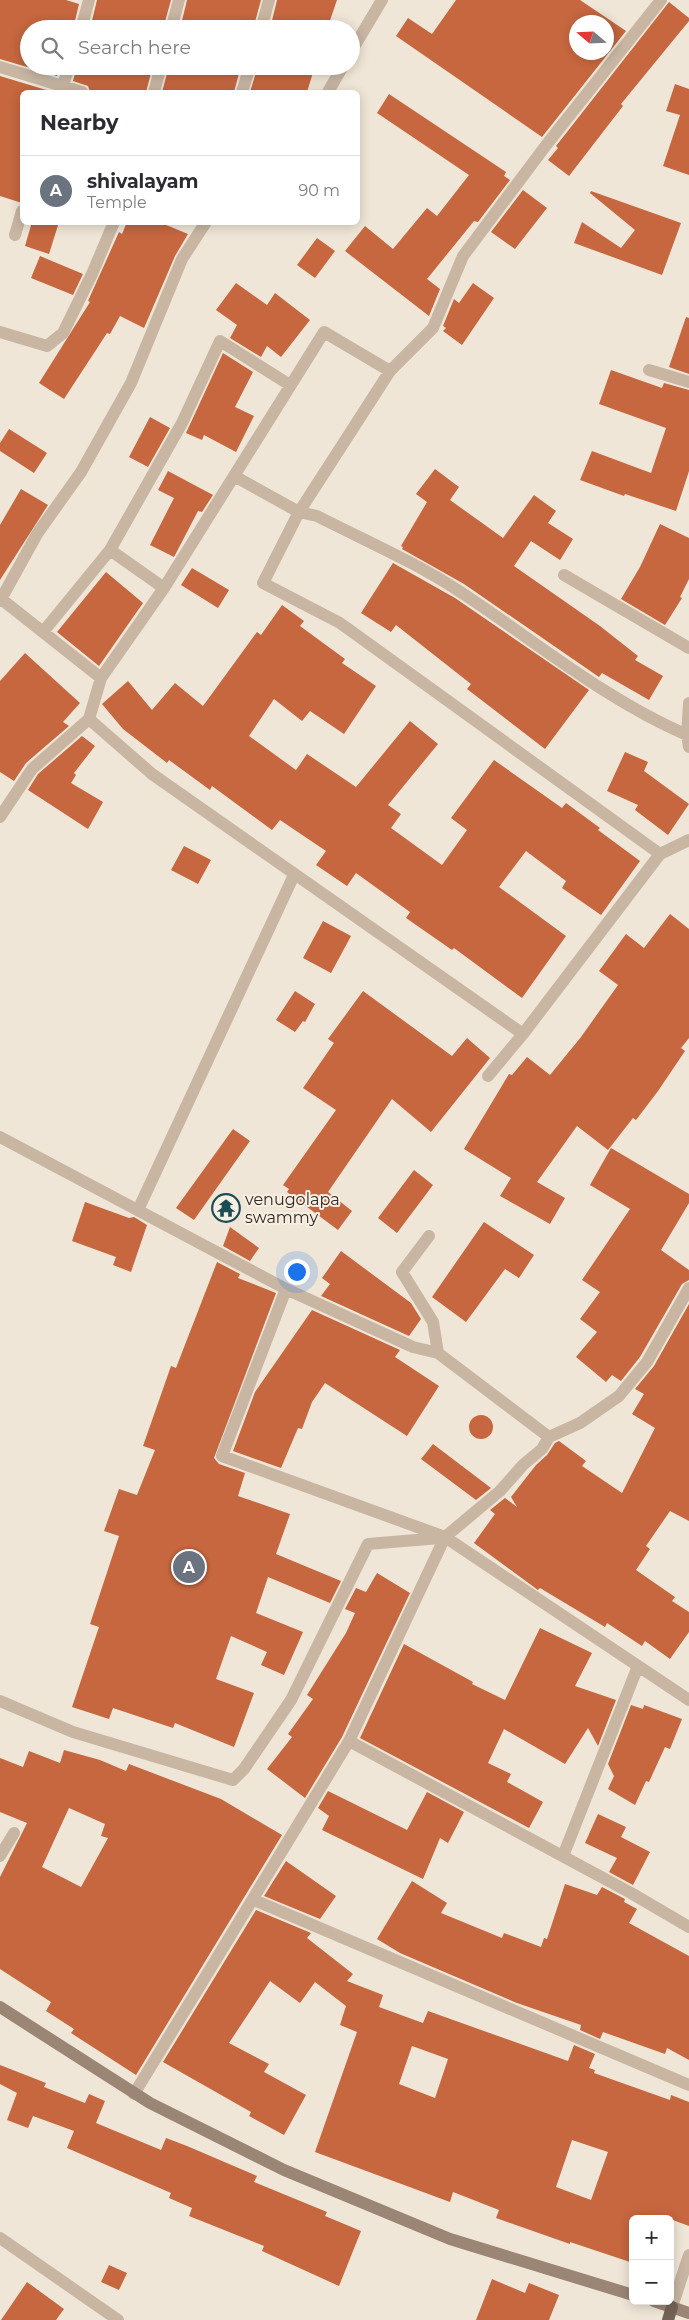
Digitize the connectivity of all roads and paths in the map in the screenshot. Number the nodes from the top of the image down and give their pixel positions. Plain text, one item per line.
1 (89, 0) edge
2 (179, 0) edge
3 (269, 0) edge
4 (382, 0) edge
5 (661, 0) edge
6 (83, 20) edge
7 (174, 20) edge
8 (263, 20) edge
9 (360, 37) edge
10 (0, 67) edge
11 (20, 74) edge
12 (22, 75) edge
13 (66, 75) edge
14 (159, 75) edge
15 (247, 75) edge
16 (338, 75) edge
17 (62, 90) edge
18 (155, 90) edge
19 (243, 90) edge
20 (329, 90) edge
21 (20, 217) edge
22 (113, 225) edge
23 (204, 225) edge
24 (14, 235) dead end
25 (0, 332) edge
26 (650, 370) dead end
27 (390, 371) junction
28 (689, 382) edge
29 (290, 385) junction
30 (234, 476) junction
31 (299, 512) junction
32 (110, 550) junction
33 (564, 575) dead end
34 (164, 588) junction
35 (1, 600) edge
36 (43, 632) junction
37 (689, 648) edge
38 (101, 678) junction
39 (689, 703) edge
40 (89, 719) junction
41 (688, 741) edge
42 (0, 817) edge
43 (689, 840) edge
44 (660, 854) junction
45 (294, 874) junction
46 (523, 1034) junction
47 (488, 1076) dead end
48 (0, 1137) edge
49 (138, 1210) junction
50 (429, 1236) dead end
51 (689, 1288) edge
52 (286, 1289) junction
53 (438, 1353) junction
54 (549, 1437) junction
55 (445, 1537) junction
56 (638, 1666) junction
57 (689, 1700) edge
58 (0, 1701) edge
59 (349, 1741) junction
60 (14, 1833) dead end
61 (0, 1856) edge
62 (564, 1856) junction
63 (254, 1900) junction
64 (689, 1927) edge
65 (0, 2007) edge
66 (689, 2085) edge
67 (134, 2094) junction
68 (0, 2238) edge
69 (689, 2255) edge
70 (629, 2294) edge
71 (666, 2305) edge
72 (672, 2307) junction
73 (689, 2313) edge
74 (118, 2320) edge
75 (668, 2320) edge

1 - 6 street
2 - 7 street
3 - 8 street
4 - 9 street
5 - 27 street
10 - 11 street
12 - 17 street
13 - 17 street
14 - 18 street
15 - 19 street
16 - 20 street
21 - 24 street
22 - 25 street
23 - 35 street
26 - 28 street
27 - 29 street
27 - 31 street
29 - 30 street
29 - 32 street
30 - 31 street
30 - 34 street
31 - 41 street
31 - 44 street
32 - 34 street
32 - 36 street
33 - 37 street
34 - 38 street
35 - 36 street
36 - 38 street
38 - 40 street
39 - 41 street
40 - 42 street
40 - 45 street
43 - 44 street
44 - 46 street
45 - 46 street
45 - 49 street
46 - 47 street
48 - 49 street
49 - 52 street
50 - 53 street
51 - 54 street
52 - 53 street
52 - 55 street
53 - 54 street
54 - 55 street
55 - 56 street
55 - 58 street
55 - 59 street
56 - 57 street
56 - 62 street
59 - 62 street
59 - 63 street
60 - 61 street
62 - 64 street
63 - 66 street
63 - 67 street
65 - 67 main road
67 - 70 main road
68 - 74 street
69 - 72 street
71 - 72 main road
72 - 73 main road
72 - 75 main road

